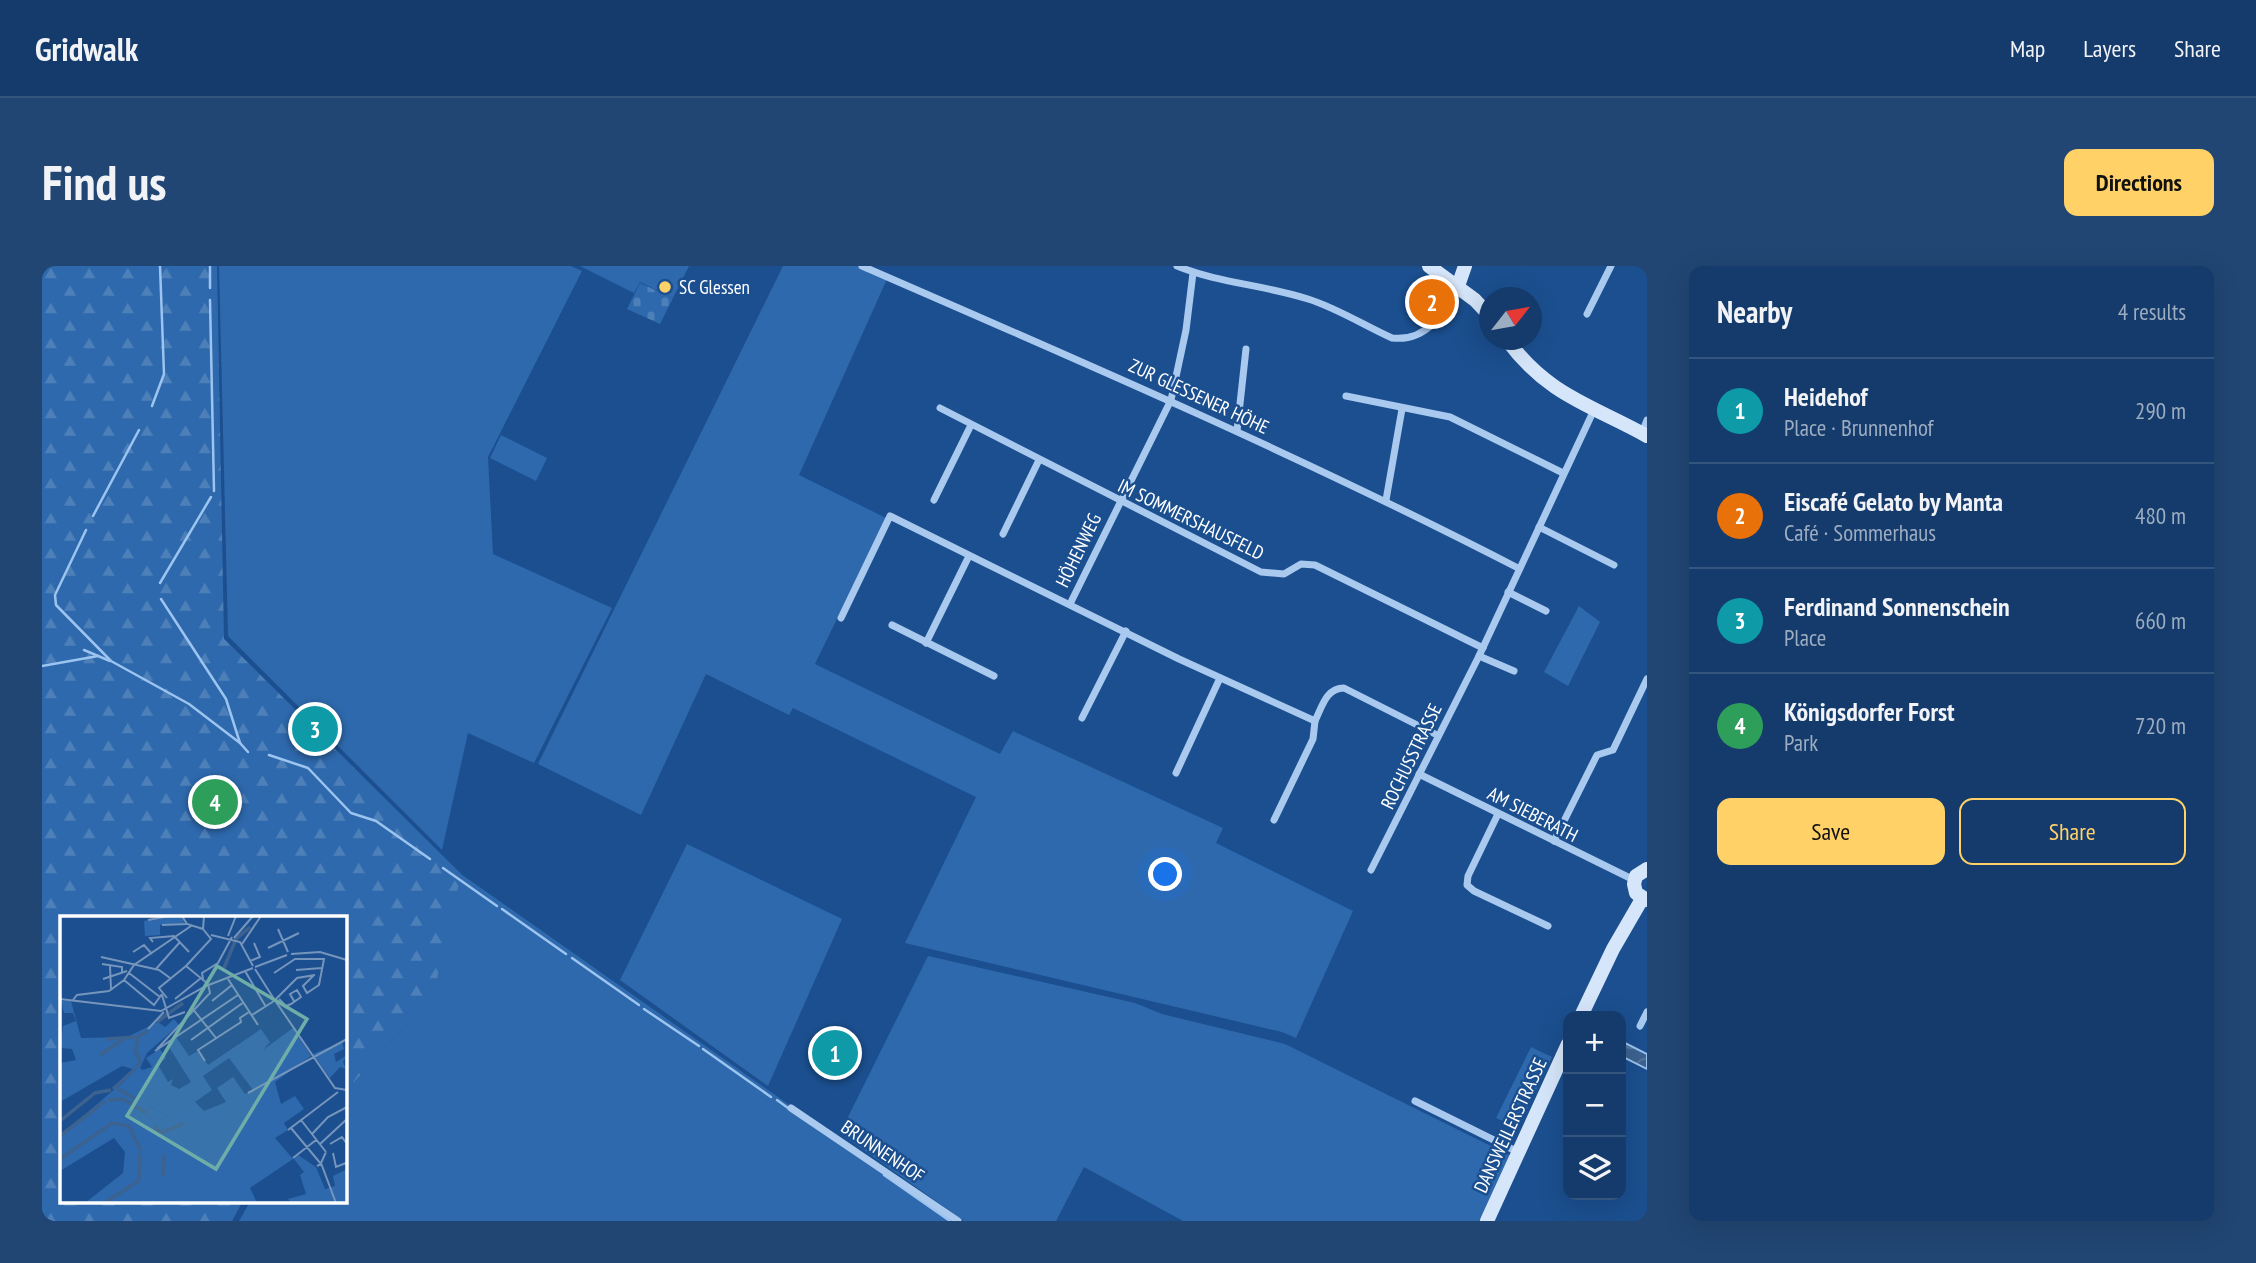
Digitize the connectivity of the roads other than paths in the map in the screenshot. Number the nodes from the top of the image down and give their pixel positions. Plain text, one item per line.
1 (862, 266) edge
2 (1177, 266) edge
3 (1429, 266) edge
4 (1465, 266) edge
5 (1611, 266) edge
6 (1194, 273) junction
7 (1458, 286) junction
8 (1479, 306) edge
9 (1587, 314) dead end
10 (1246, 349) dead end
11 (1516, 350) edge
12 (1346, 396) dead end
13 (1171, 400) junction
14 (940, 408) dead end
15 (1402, 408) junction
16 (1593, 412) junction
17 (971, 425) junction
18 (1645, 430) edge
19 (1237, 431) junction
20 (1039, 460) junction
21 (1563, 473) junction
22 (934, 500) dead end
23 (1386, 500) junction
24 (1119, 501) junction
25 (1539, 527) junction
26 (1003, 534) dead end
27 (969, 556) junction
28 (1614, 565) dead end
29 (1518, 568) junction
30 (1508, 592) junction
31 (1070, 604) junction
32 (1546, 611) dead end
33 (841, 618) dead end
34 (892, 625) dead end
35 (1126, 631) junction
36 (926, 643) junction
37 (1481, 652) junction
38 (1514, 671) dead end
39 (993, 676) dead end
40 (1220, 678) junction
41 (1647, 679) edge
42 (1082, 718) dead end
43 (1315, 721) junction
44 (1437, 735) junction
45 (1176, 774) dead end
46 (1419, 774) junction
47 (1498, 814) junction
48 (1274, 820) dead end
49 (1554, 842) junction
50 (1647, 869) edge
51 (1371, 870) dead end
52 (1634, 880) junction
53 (1645, 899) edge
54 (1548, 926) dead end
55 (1583, 1011) edge
56 (1647, 1012) edge
57 (1640, 1026) dead end
58 (1563, 1055) edge
59 (1415, 1101) dead end
60 (791, 1108) dead end
61 (1518, 1152) junction
62 (958, 1221) edge
63 (1487, 1221) edge

1 - 13 street, ZUR GLESSENER HÖHE
2 - 6 street
3 - 7 main road
4 - 7 main road
5 - 9 street
6 - 7 street
6 - 13 street, HÖHENWEG
7 - 8 main road
10 - 19 street
11 - 16 main road
12 - 15 street
13 - 19 street, ZUR GLESSENER HÖHE
13 - 24 street, HÖHENWEG
14 - 17 street, IM SOMMERSHAUSFELD
15 - 21 street
15 - 23 street
16 - 18 main road
16 - 21 street, ROCHUSSTRASSE
17 - 20 street, IM SOMMERSHAUSFELD
17 - 22 street
19 - 23 street, ZUR GLESSENER HÖHE
20 - 24 street, IM SOMMERSHAUSFELD
20 - 26 street
21 - 25 street, ROCHUSSTRASSE
23 - 29 street, ZUR GLESSENER HÖHE
24 - 31 street, HÖHENWEG
24 - 37 street, IM SOMMERSHAUSFELD
25 - 28 street
25 - 29 street, ROCHUSSTRASSE
27 - 31 street
27 - 33 street
27 - 36 street
29 - 30 street, ROCHUSSTRASSE
30 - 32 street
30 - 37 street, ROCHUSSTRASSE
31 - 35 street
34 - 36 street
35 - 40 street
35 - 42 street
36 - 39 street
37 - 38 street
37 - 44 street, ROCHUSSTRASSE
40 - 43 street
40 - 45 street
41 - 49 street
43 - 44 street
43 - 48 street
44 - 46 street, ROCHUSSTRASSE
46 - 47 street, AM SIEBERATH
46 - 51 street, ROCHUSSTRASSE
47 - 49 street, AM SIEBERATH
47 - 54 street
49 - 52 street, AM SIEBERATH
50 - 52 main road
52 - 53 main road
53 - 55 main road
56 - 57 street
58 - 61 main road, DANSWEILERSTRASSE
59 - 61 street
60 - 62 street, BRUNNENHOF
61 - 63 main road, DANSWEILERSTRASSE

